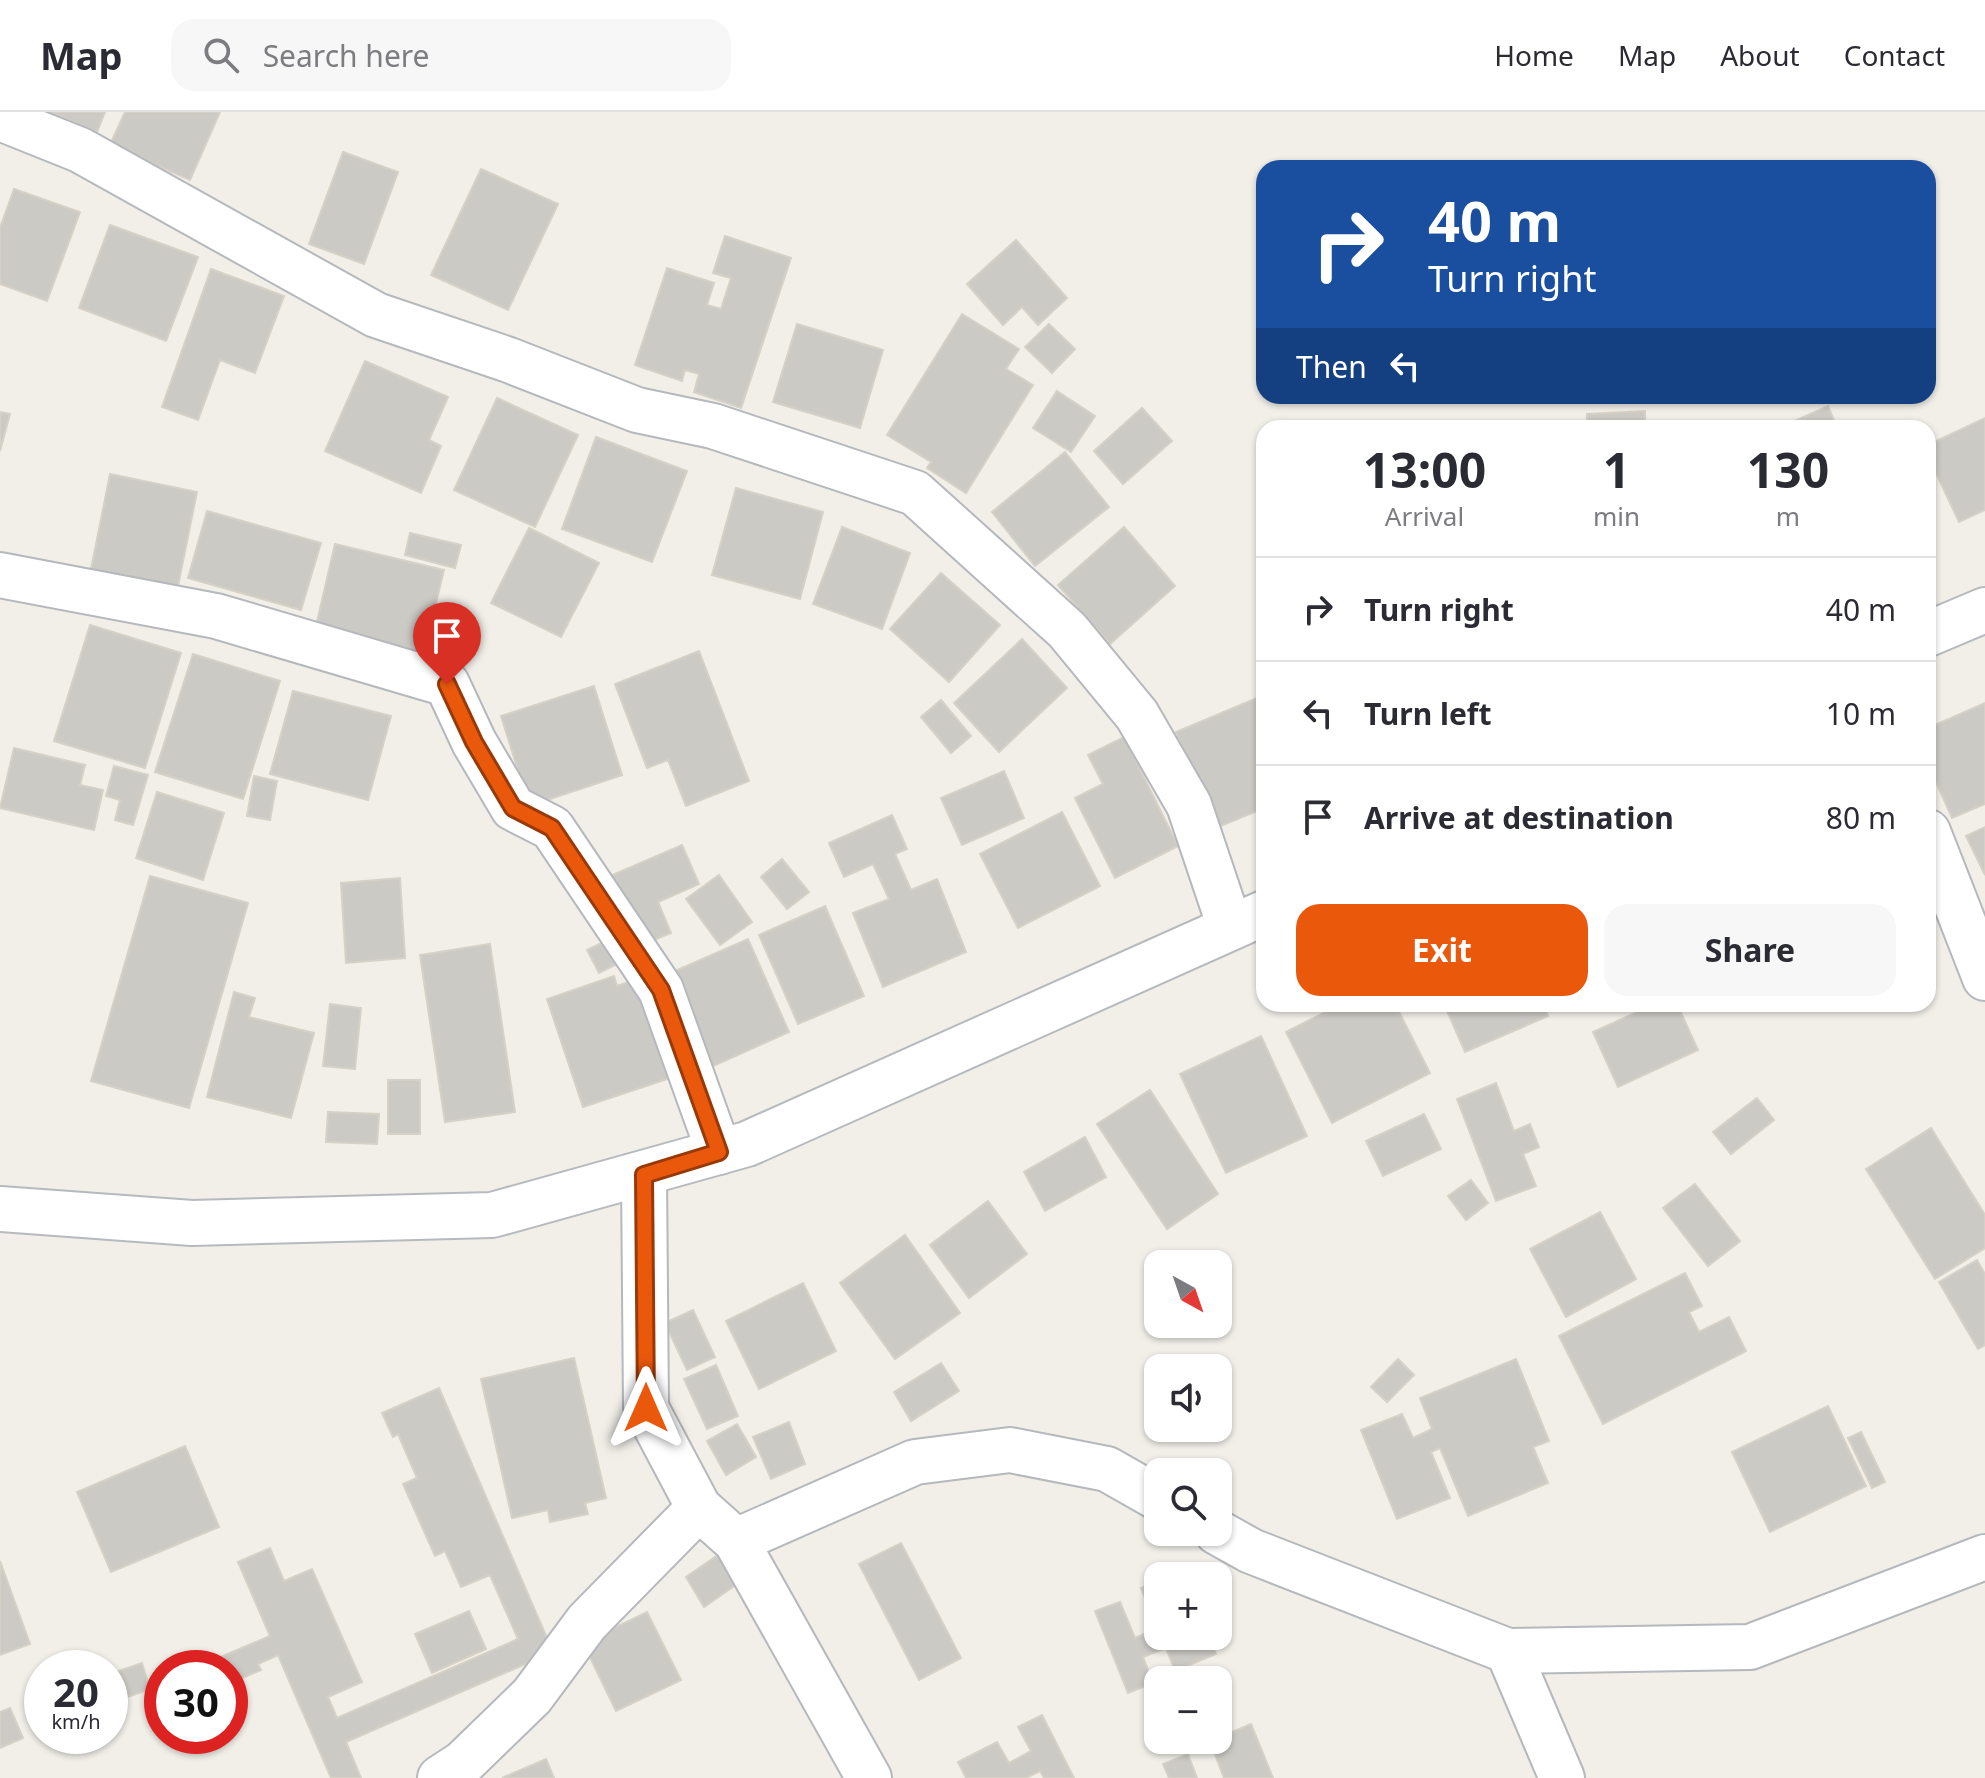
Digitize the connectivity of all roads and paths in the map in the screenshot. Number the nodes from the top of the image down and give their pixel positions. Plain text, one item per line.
1 (0, 118) edge
2 (0, 575) edge
3 (1985, 610) edge
4 (1936, 631) edge
5 (1936, 852) edge
6 (1247, 920) edge
7 (1985, 978) edge
8 (719, 1152) junction
9 (644, 1175) junction
10 (0, 1209) edge
11 (1144, 1490) edge
12 (699, 1508) junction
13 (1232, 1540) edge
14 (736, 1541) junction
15 (1985, 1557) edge
16 (1508, 1651) junction
17 (440, 1778) edge
18 (869, 1778) edge
19 (1562, 1778) edge

1 - 6 street
2 - 8 street
3 - 4 street
5 - 7 street
6 - 8 street
8 - 9 street
9 - 10 street
9 - 12 street
11 - 14 street
12 - 14 street
12 - 17 street
13 - 16 street
14 - 18 street
15 - 16 street
16 - 19 street

